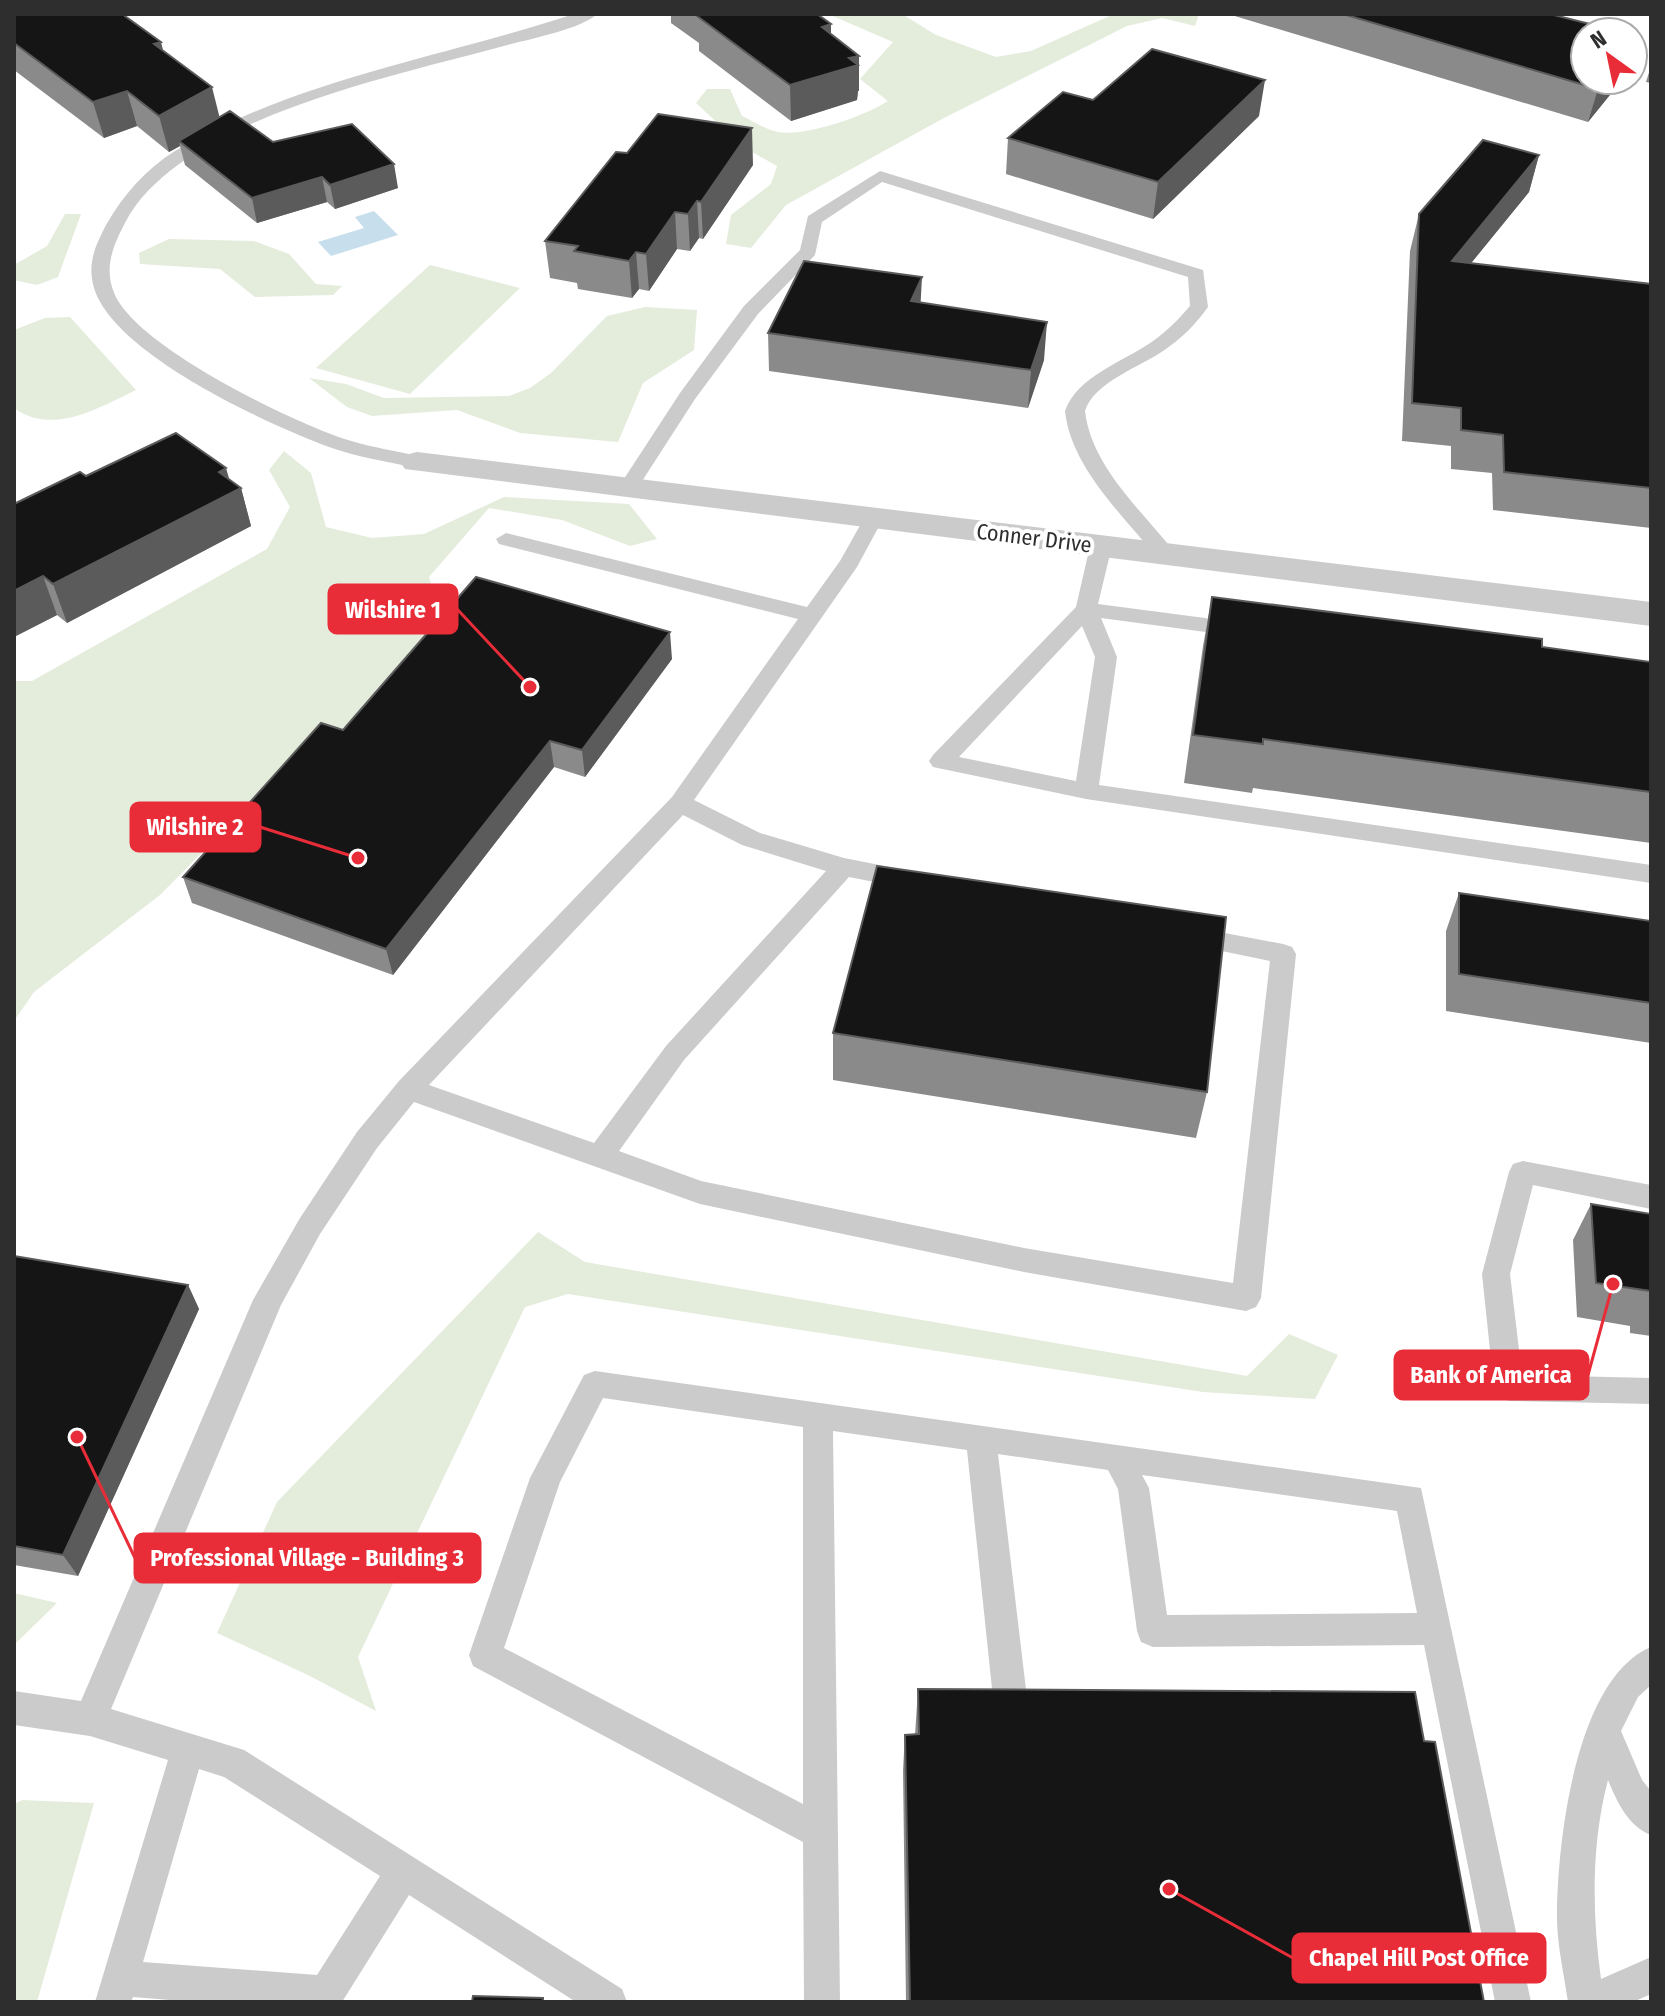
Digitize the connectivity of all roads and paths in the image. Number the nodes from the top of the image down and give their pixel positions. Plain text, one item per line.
1 (589, 14) edge
2 (417, 462) joint
3 (628, 488) junction
4 (874, 517) junction
5 (506, 539) dead end
6 (1101, 546) junction
7 (1165, 554) junction
8 (1086, 609) junction
9 (1651, 614) edge
10 (813, 616) junction
11 (1268, 633) edge
12 (1086, 791) junction
13 (680, 803) junction
14 (844, 867) junction
15 (1651, 874) edge
16 (938, 886) edge
17 (1158, 929) edge
18 (409, 1089) junction
19 (600, 1156) junction
20 (1651, 1197) edge
21 (1651, 1391) edge
22 (818, 1416) junction
23 (981, 1438) junction
24 (1118, 1457) junction
25 (1436, 1629) junction
26 (1651, 1663) edge
27 (1010, 1698) edge
28 (14, 1708) edge
29 (90, 1719) junction
30 (1604, 1730) junction
31 (189, 1747) junction
32 (1651, 1818) edge
33 (822, 1833) junction
34 (403, 1872) junction
35 (1651, 1975) edge
36 (116, 1990) edge
37 (325, 1998) edge
38 (609, 2002) edge
39 (822, 2002) edge
40 (1513, 2002) edge
41 (1589, 2002) edge

1 - 2 lane
2 - 3 street, Conner Drive
3 - 4 street, Conner Drive
3 - 7 lane
4 - 6 street, Conner Drive
4 - 10 lane
5 - 10 lane
6 - 7 street, Conner Drive
6 - 8 lane
7 - 9 street, Conner Drive
8 - 11 lane
8 - 12 lane
8 - 12 lane
10 - 13 lane
12 - 15 lane
13 - 14 lane
13 - 18 lane
14 - 16 lane
14 - 19 lane
17 - 19 lane
18 - 19 lane
18 - 29 lane
20 - 21 lane
22 - 23 lane
22 - 33 lane
22 - 33 lane
23 - 24 lane
23 - 27 lane
24 - 25 lane
24 - 25 lane
25 - 40 lane
26 - 30 lane
28 - 29 lane
29 - 31 lane
30 - 32 lane
30 - 41 lane
31 - 34 lane
31 - 36 lane
33 - 39 lane
34 - 37 lane
34 - 38 lane
35 - 41 lane
36 - 37 lane

